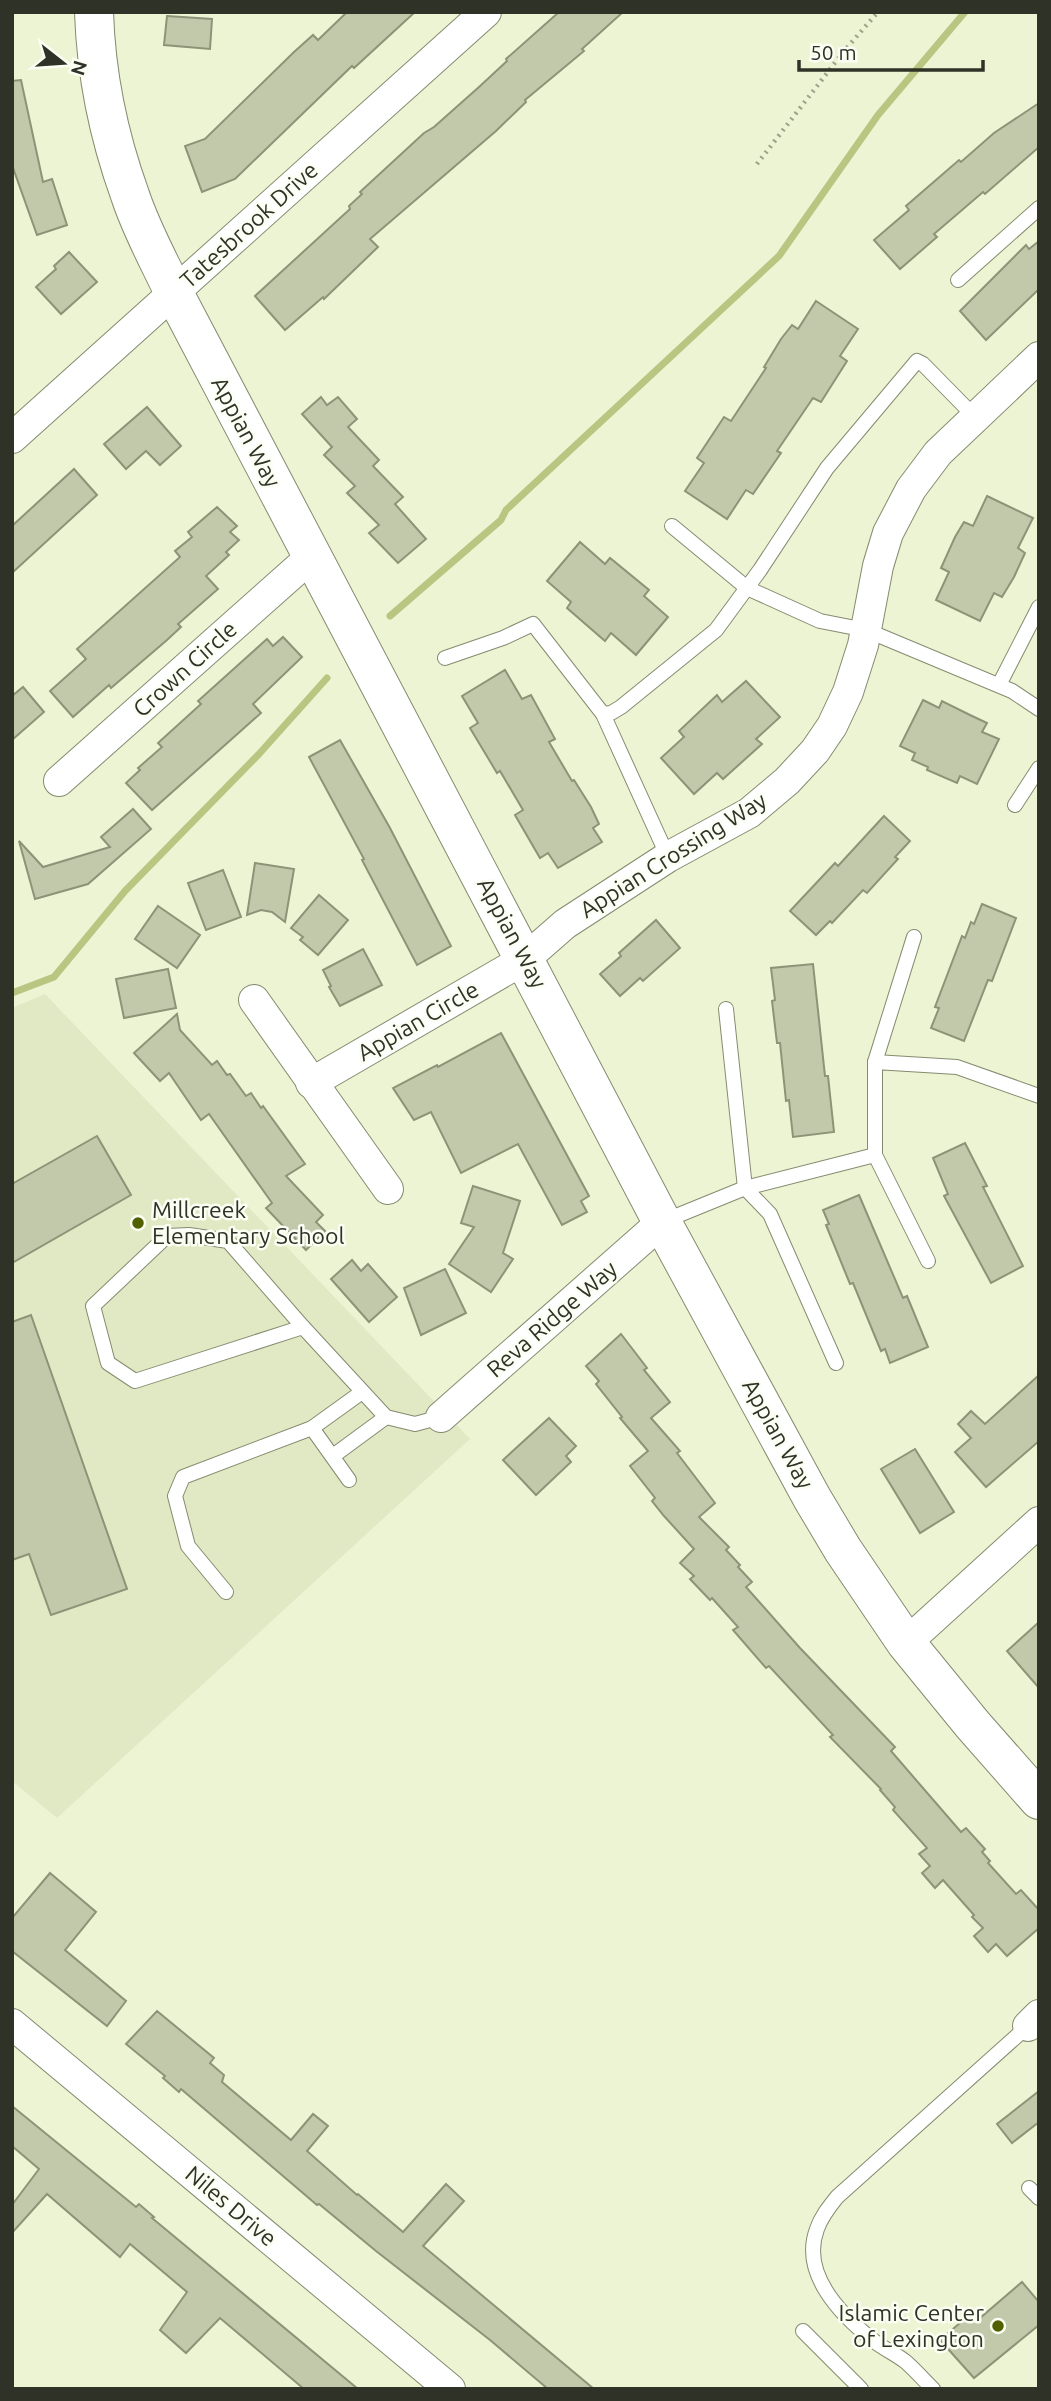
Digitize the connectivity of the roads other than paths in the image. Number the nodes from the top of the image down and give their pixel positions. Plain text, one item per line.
1 (94, 12) edge
2 (486, 12) edge
3 (1039, 208) edge
4 (958, 280) dead end
5 (174, 293) junction
6 (1039, 357) edge
7 (975, 417) junction
8 (12, 438) edge
9 (672, 526) dead end
10 (311, 556) junction
11 (747, 588) junction
12 (1039, 607) edge
13 (866, 630) junction
14 (445, 657) dead end
15 (999, 685) junction
16 (1039, 709) edge
17 (603, 714) junction
18 (1039, 768) edge
19 (59, 781) dead end
20 (1015, 805) dead end
21 (668, 857) junction
22 (914, 937) dead end
23 (525, 959) junction
24 (254, 1000) dead end
25 (726, 1009) dead end
26 (875, 1062) junction
27 (311, 1083) junction
28 (1039, 1096) edge
29 (875, 1155) junction
30 (745, 1188) junction
31 (388, 1189) dead end
32 (662, 1222) junction
33 (928, 1261) dead end
34 (303, 1327) junction
35 (836, 1363) dead end
36 (362, 1392) junction
37 (386, 1417) junction
38 (441, 1417) joint
39 (312, 1428) junction
40 (333, 1456) junction
41 (349, 1480) dead end
42 (1039, 1522) edge
43 (226, 1592) dead end
44 (906, 1643) junction
45 (1039, 1800) edge
46 (1033, 2020) edge
47 (12, 2024) edge
48 (803, 2331) dead end
49 (450, 2389) edge
50 (861, 2389) edge
51 (933, 2389) edge

1 - 5 street, Appian Way
2 - 5 street, Tatesbrook Drive
3 - 4 lane
5 - 8 street, Tatesbrook Drive
5 - 10 street, Appian Way
6 - 7 street, Appian Crossing Way
7 - 11 lane
7 - 13 street, Appian Crossing Way
9 - 11 lane
10 - 19 street, Crown Circle
10 - 23 street, Appian Way
11 - 13 lane
11 - 17 lane
12 - 15 lane
13 - 15 lane
13 - 21 street, Appian Crossing Way
14 - 17 lane
15 - 16 lane
17 - 21 lane
18 - 20 lane
21 - 23 street, Appian Crossing Way
22 - 26 lane
23 - 27 street, Appian Circle
23 - 32 street, Appian Way
24 - 27 street
25 - 30 lane
26 - 28 lane
26 - 29 lane
27 - 31 street
29 - 30 lane
29 - 33 lane
30 - 32 lane
30 - 35 lane
32 - 38 street, Reva Ridge Way
32 - 44 street, Appian Way
34 - 34 lane
34 - 36 lane
36 - 37 lane
36 - 39 lane
37 - 38 lane
37 - 40 lane
39 - 40 lane
39 - 43 lane
40 - 41 lane
42 - 44 street
44 - 45 street, Appian Way
46 - 51 lane
47 - 49 street, Niles Drive
48 - 50 lane

